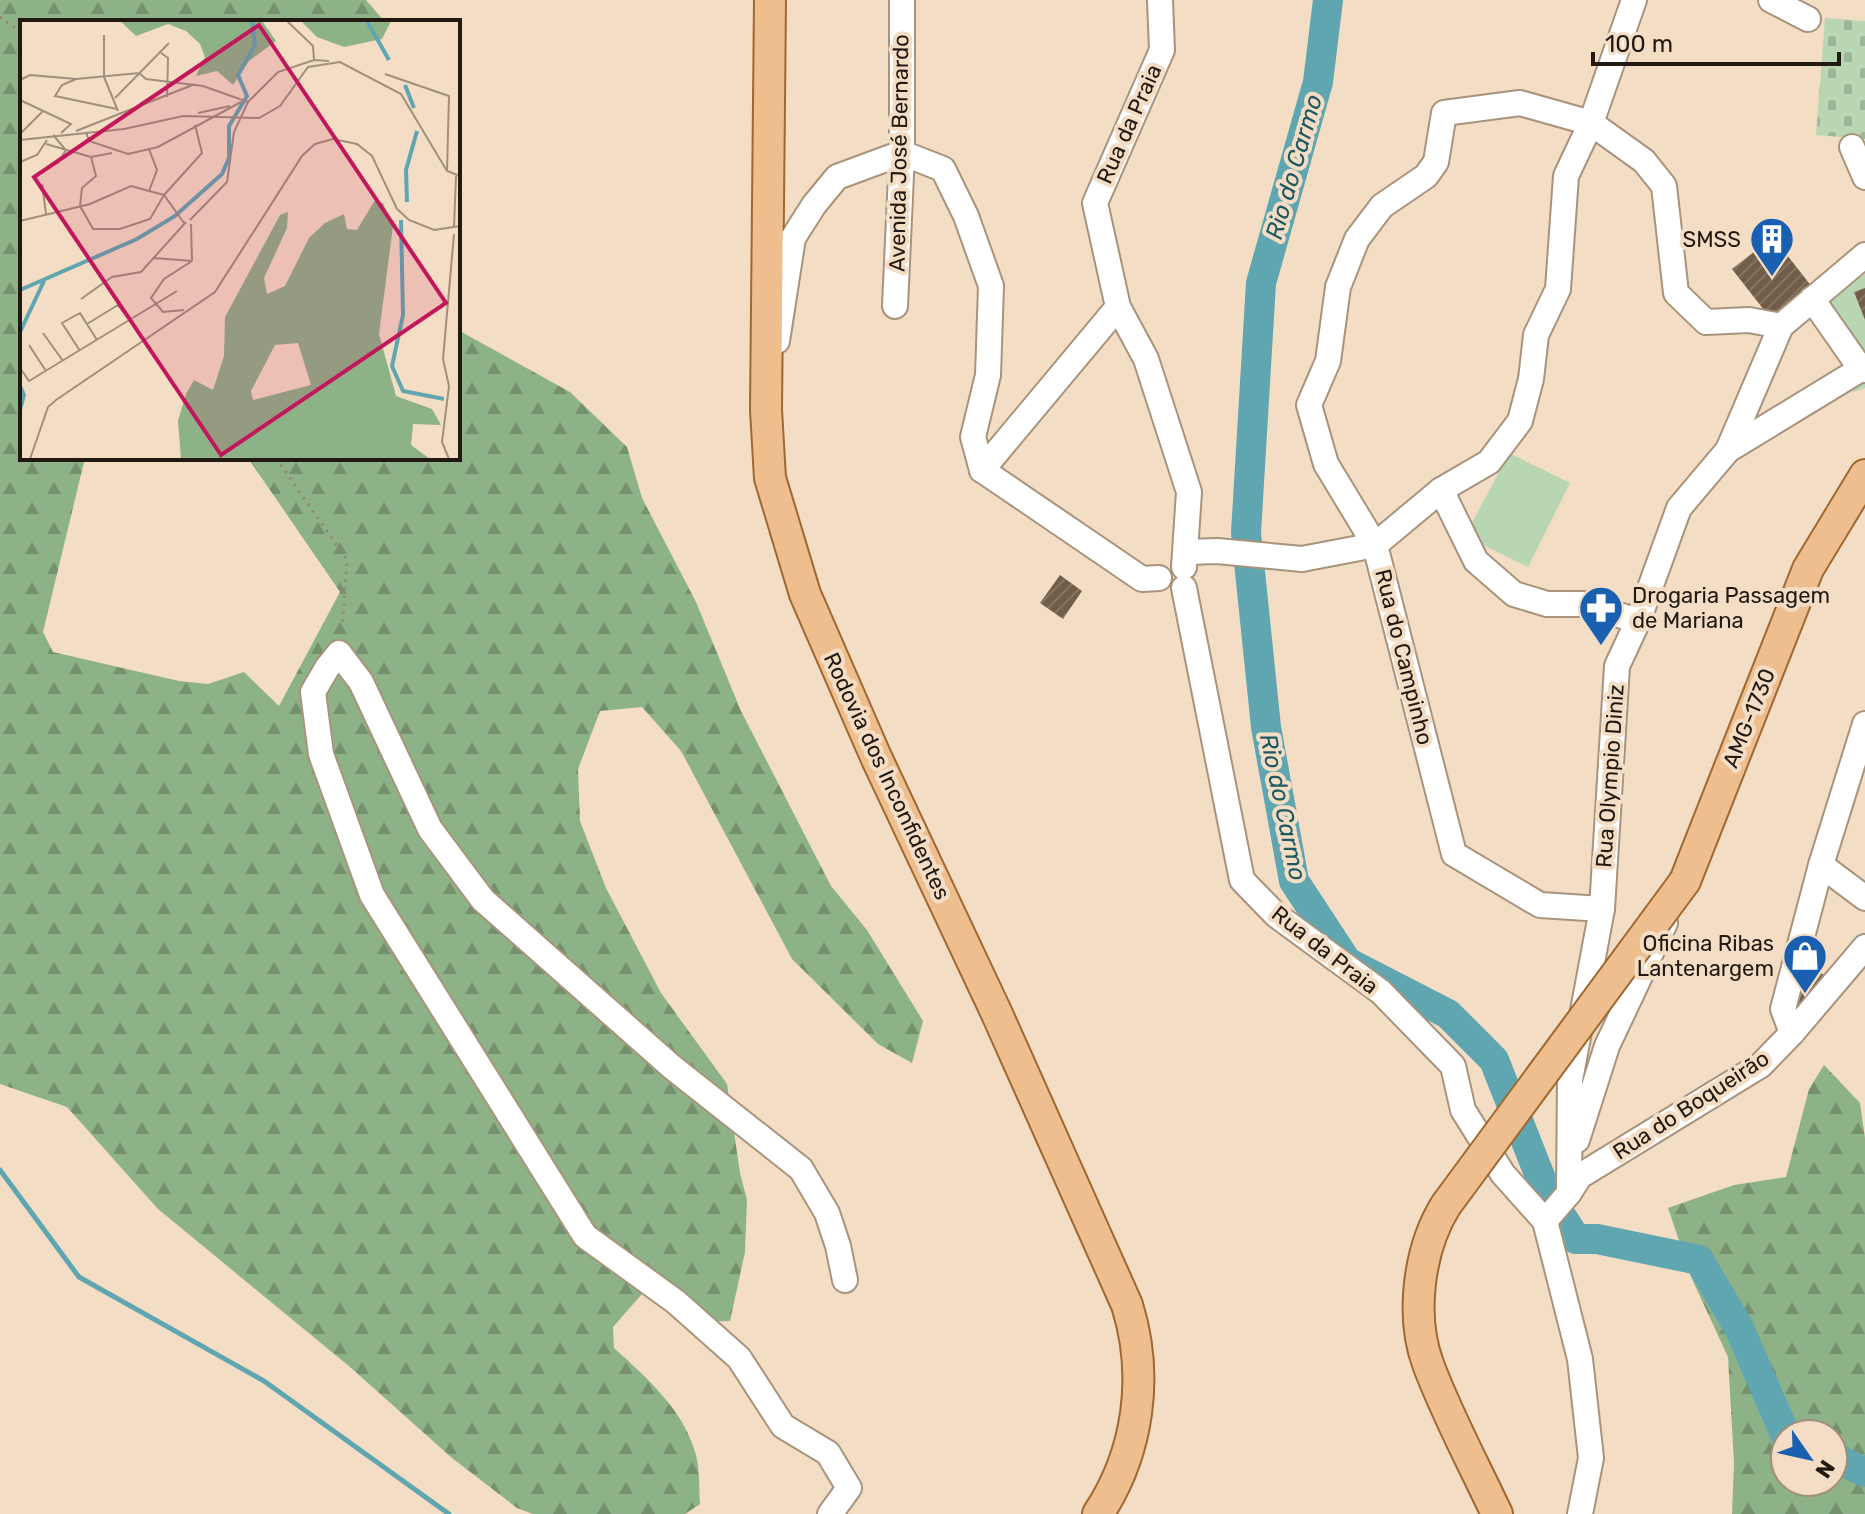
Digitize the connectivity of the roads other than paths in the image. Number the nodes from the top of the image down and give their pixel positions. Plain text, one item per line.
1 (770, 0) edge
2 (902, 0) edge
3 (1160, 0) edge
4 (1634, 0) edge
5 (1771, 0) edge
6 (1808, 19) dead end
7 (1591, 123) junction
8 (1852, 147) dead end
9 (902, 153) junction
10 (1865, 177) edge
11 (1865, 255) edge
12 (1812, 299) junction
13 (895, 306) dead end
14 (1118, 307) junction
15 (1781, 326) junction
16 (1863, 369) edge
17 (766, 410) junction
18 (1728, 450) junction
19 (982, 470) junction
20 (1865, 475) edge
21 (1441, 490) junction
22 (1375, 545) junction
23 (1185, 569) junction
24 (1638, 621) junction
25 (1865, 724) edge
26 (1821, 865) junction
27 (1685, 881) junction
28 (1865, 898) edge
29 (1602, 909) junction
30 (1865, 947) edge
31 (1792, 1033) junction
32 (1571, 1160) junction
33 (1569, 1193) junction
34 (1545, 1221) junction
35 (845, 1280) dead end
36 (830, 1514) edge
37 (1098, 1514) edge
38 (1497, 1514) edge
39 (1580, 1514) edge

1 - 17 main road, Rodovia dos Inconfidentes
2 - 9 street, Avenida José Bernardo
3 - 14 street, Rua da Praia
4 - 7 street, Rua do Campinho
5 - 6 street
7 - 15 street
7 - 21 street, Rua do Campinho
7 - 22 street
8 - 10 street
9 - 13 street, Avenida José Bernardo
9 - 17 street
9 - 19 street
11 - 12 street
12 - 15 street
12 - 16 street
14 - 19 street
14 - 23 street, Rua da Praia
15 - 18 street
16 - 18 street, Rua Olympio Diniz
17 - 37 main road, Rodovia dos Inconfidentes
18 - 24 street, Rua Olympio Diniz
19 - 23 street
20 - 27 main road, AMG-1730
21 - 22 street, Rua do Campinho
21 - 24 street
22 - 23 street
22 - 29 street, Rua do Campinho
23 - 34 street, Rua da Praia
24 - 29 street, Rua Olympio Diniz
25 - 26 street
26 - 28 street
26 - 31 street
27 - 32 street
27 - 38 main road, AMG-1730, bridge
29 - 32 street, Rua Olympio Diniz
30 - 31 street, Rua do Boqueirão
31 - 33 street, Rua do Boqueirão
32 - 33 street, Rua Olympio Diniz
33 - 34 street, Rua do Boqueirão
34 - 39 street
35 - 36 street

